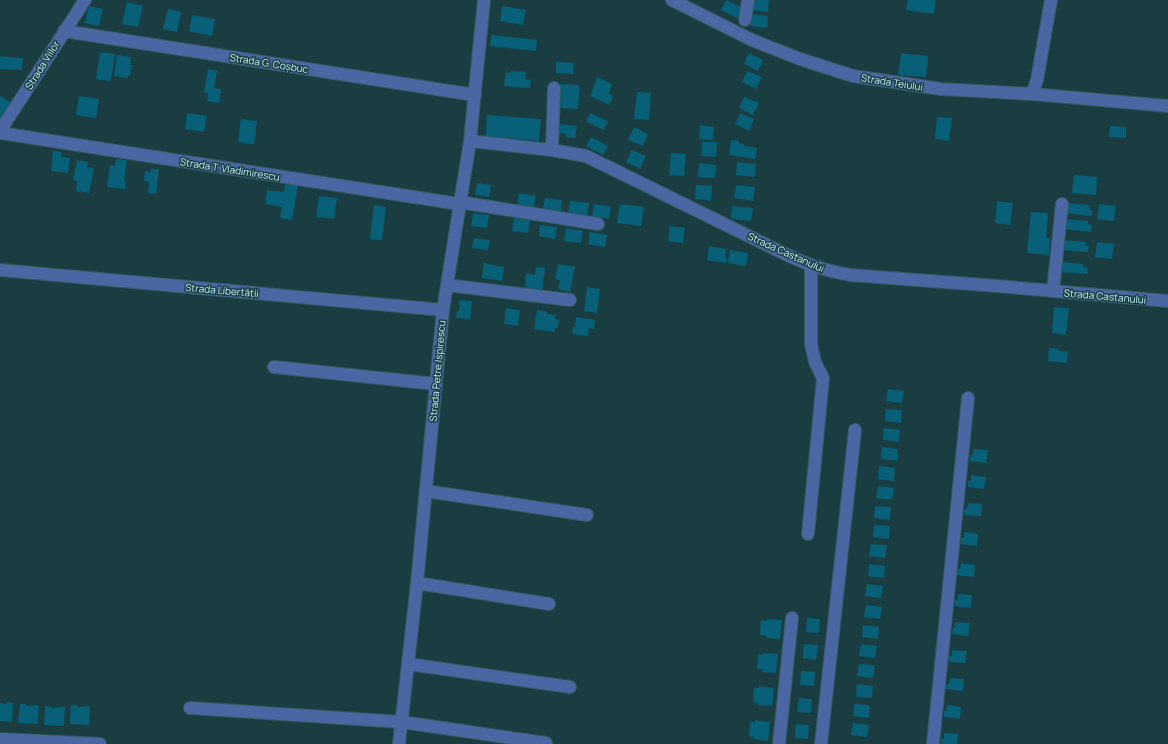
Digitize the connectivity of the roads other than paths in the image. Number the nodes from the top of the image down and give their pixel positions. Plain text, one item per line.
1 (85, 0) edge
2 (672, 0) edge
3 (748, 0) edge
4 (1050, 0) edge
5 (480, 1) edge
6 (745, 20) dead end
7 (64, 31) junction
8 (554, 88) dead end
9 (1032, 94) junction
10 (475, 95) junction
11 (1168, 106) edge
12 (0, 132) edge
13 (470, 141) junction
14 (552, 150) junction
15 (459, 203) junction
16 (1062, 204) dead end
17 (598, 224) dead end
18 (811, 266) junction
19 (0, 270) edge
20 (447, 285) junction
21 (1053, 291) junction
22 (570, 300) dead end
23 (1168, 301) edge
24 (443, 310) junction
25 (274, 368) dead end
26 (436, 384) junction
27 (968, 398) dead end
28 (855, 430) dead end
29 (426, 491) junction
30 (587, 515) dead end
31 (808, 534) dead end
32 (417, 583) junction
33 (549, 604) dead end
34 (792, 618) dead end
35 (408, 664) junction
36 (570, 687) dead end
37 (190, 708) dead end
38 (402, 722) junction
39 (0, 739) edge
40 (546, 743) dead end
41 (100, 744) edge
42 (399, 744) edge
43 (779, 744) edge
44 (821, 744) edge
45 (933, 744) edge

1 - 7 street, Strada Viilor
2 - 9 street, Strada Teiului
3 - 6 street
4 - 9 street
5 - 10 street, Strada Petre Ispirescu
7 - 10 street, Strada G. Coșbuc
7 - 12 street, Strada Viilor
8 - 14 street
9 - 11 street, Strada Teiului
10 - 13 street, Strada Petre Ispirescu
12 - 15 street, Strada T. Vladimirescu
13 - 14 street, Strada Castanului
13 - 15 street, Strada Petre Ispirescu
14 - 18 street, Strada Castanului
15 - 17 street, Strada T. Vladimirescu
15 - 20 street, Strada Petre Ispirescu
16 - 21 street
18 - 21 street, Strada Castanului
18 - 31 street
19 - 24 street, Strada Libertății
20 - 22 street
20 - 24 street, Strada Petre Ispirescu
21 - 23 street, Strada Castanului
24 - 26 street, Strada Petre Ispirescu
25 - 26 street
26 - 29 street, Strada Petre Ispirescu
27 - 45 street
28 - 44 street
29 - 30 street
29 - 32 street, Strada Petre Ispirescu
32 - 33 street
32 - 35 street, Strada Petre Ispirescu
34 - 43 street
35 - 36 street
35 - 38 street, Strada Petre Ispirescu
37 - 38 street
38 - 40 street
38 - 42 street, Strada Petre Ispirescu
39 - 41 street

